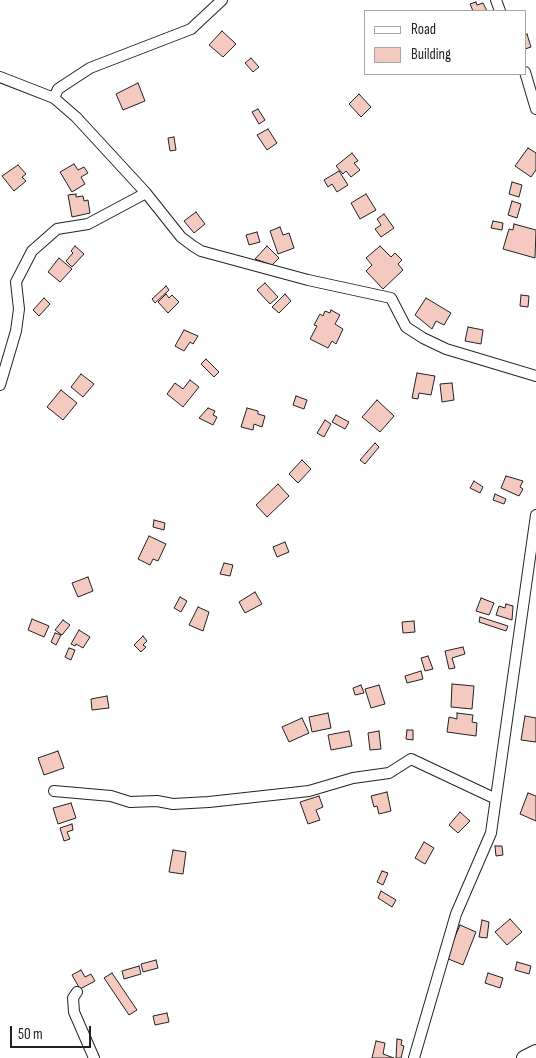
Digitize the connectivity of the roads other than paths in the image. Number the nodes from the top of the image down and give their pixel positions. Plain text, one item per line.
1 (222, 0) edge
2 (526, 75) edge
3 (0, 77) edge
4 (54, 98) junction
5 (536, 108) edge
6 (146, 193) junction
7 (536, 376) edge
8 (0, 385) edge
9 (536, 515) edge
10 (54, 791) dead end
11 (494, 798) junction
12 (77, 992) dead end
13 (536, 1052) edge
14 (94, 1058) edge
15 (414, 1058) edge
16 (524, 1058) edge

1 - 4 street
2 - 5 street
3 - 4 street
4 - 6 street
6 - 7 street
6 - 8 street
9 - 11 street
10 - 11 street
11 - 15 street
12 - 14 street
13 - 16 main road

